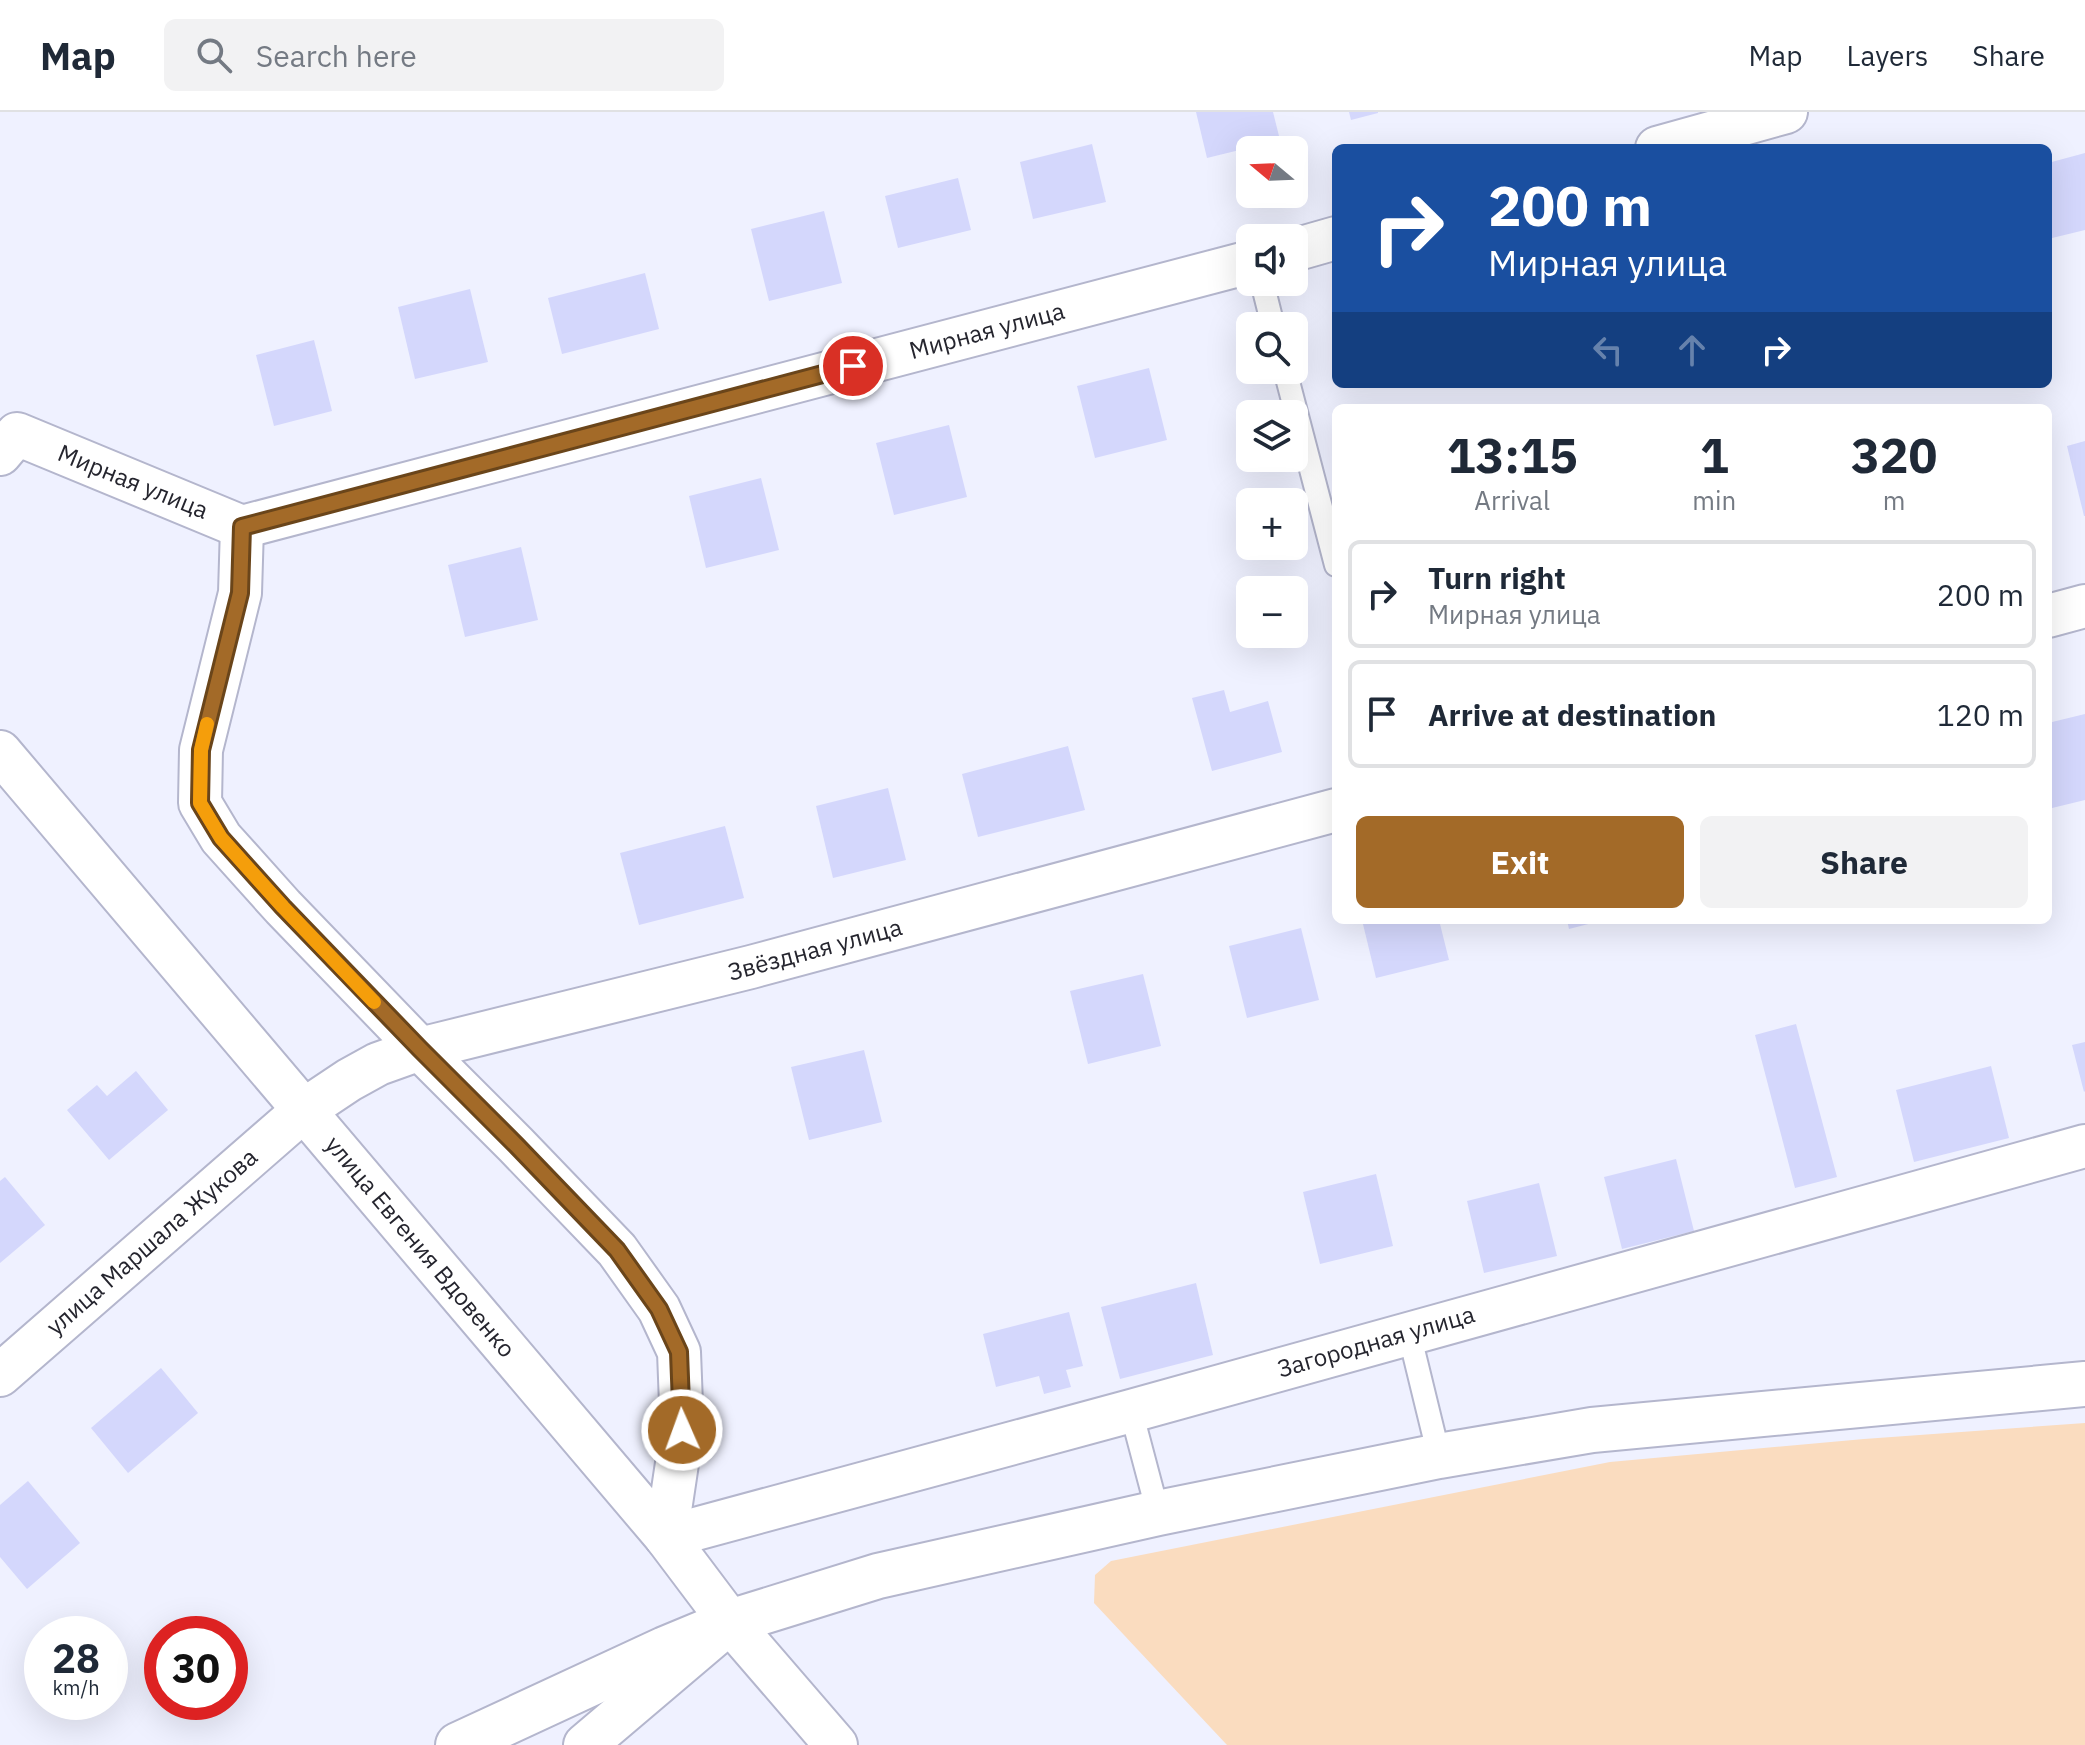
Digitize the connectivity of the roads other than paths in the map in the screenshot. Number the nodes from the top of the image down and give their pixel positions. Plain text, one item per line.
1 (1786, 112) edge
2 (1671, 144) edge
3 (1332, 239) edge
4 (1308, 246) edge
5 (1236, 266) edge
6 (1289, 384) edge
7 (6, 439) edge
8 (242, 527) junction
9 (1332, 550) edge
10 (2085, 606) edge
11 (2052, 615) edge
12 (0, 752) edge
13 (1332, 811) edge
14 (420, 1049) junction
15 (304, 1110) junction
16 (2085, 1146) edge
17 (1409, 1333) junction
18 (0, 1375) edge
19 (2085, 1384) edge
20 (1131, 1411) junction
21 (1439, 1456) junction
22 (1158, 1513) junction
23 (666, 1537) junction
24 (730, 1622) junction
25 (458, 1745) edge
26 (585, 1745) edge
27 (836, 1745) edge

1 - 2 street
3 - 4 street
5 - 8 street, Мирная улица
6 - 9 lane
7 - 8 street, Мирная улица
8 - 14 street
10 - 11 street
12 - 15 street, улица Евгения Вдовенко
13 - 14 street, Звёздная улица
14 - 15 street, Звёздная улица
14 - 23 street
15 - 18 street, улица Маршала Жукова
15 - 23 street, улица Евгения Вдовенко
16 - 17 street, Загородная улица
17 - 20 street, Загородная улица
17 - 21 lane
19 - 21 street
20 - 22 lane
20 - 23 street, Загородная улица
21 - 22 street
22 - 24 street
23 - 24 street, улица Евгения Вдовенко
24 - 25 street
24 - 26 street
24 - 27 street, улица Евгения Вдовенко

